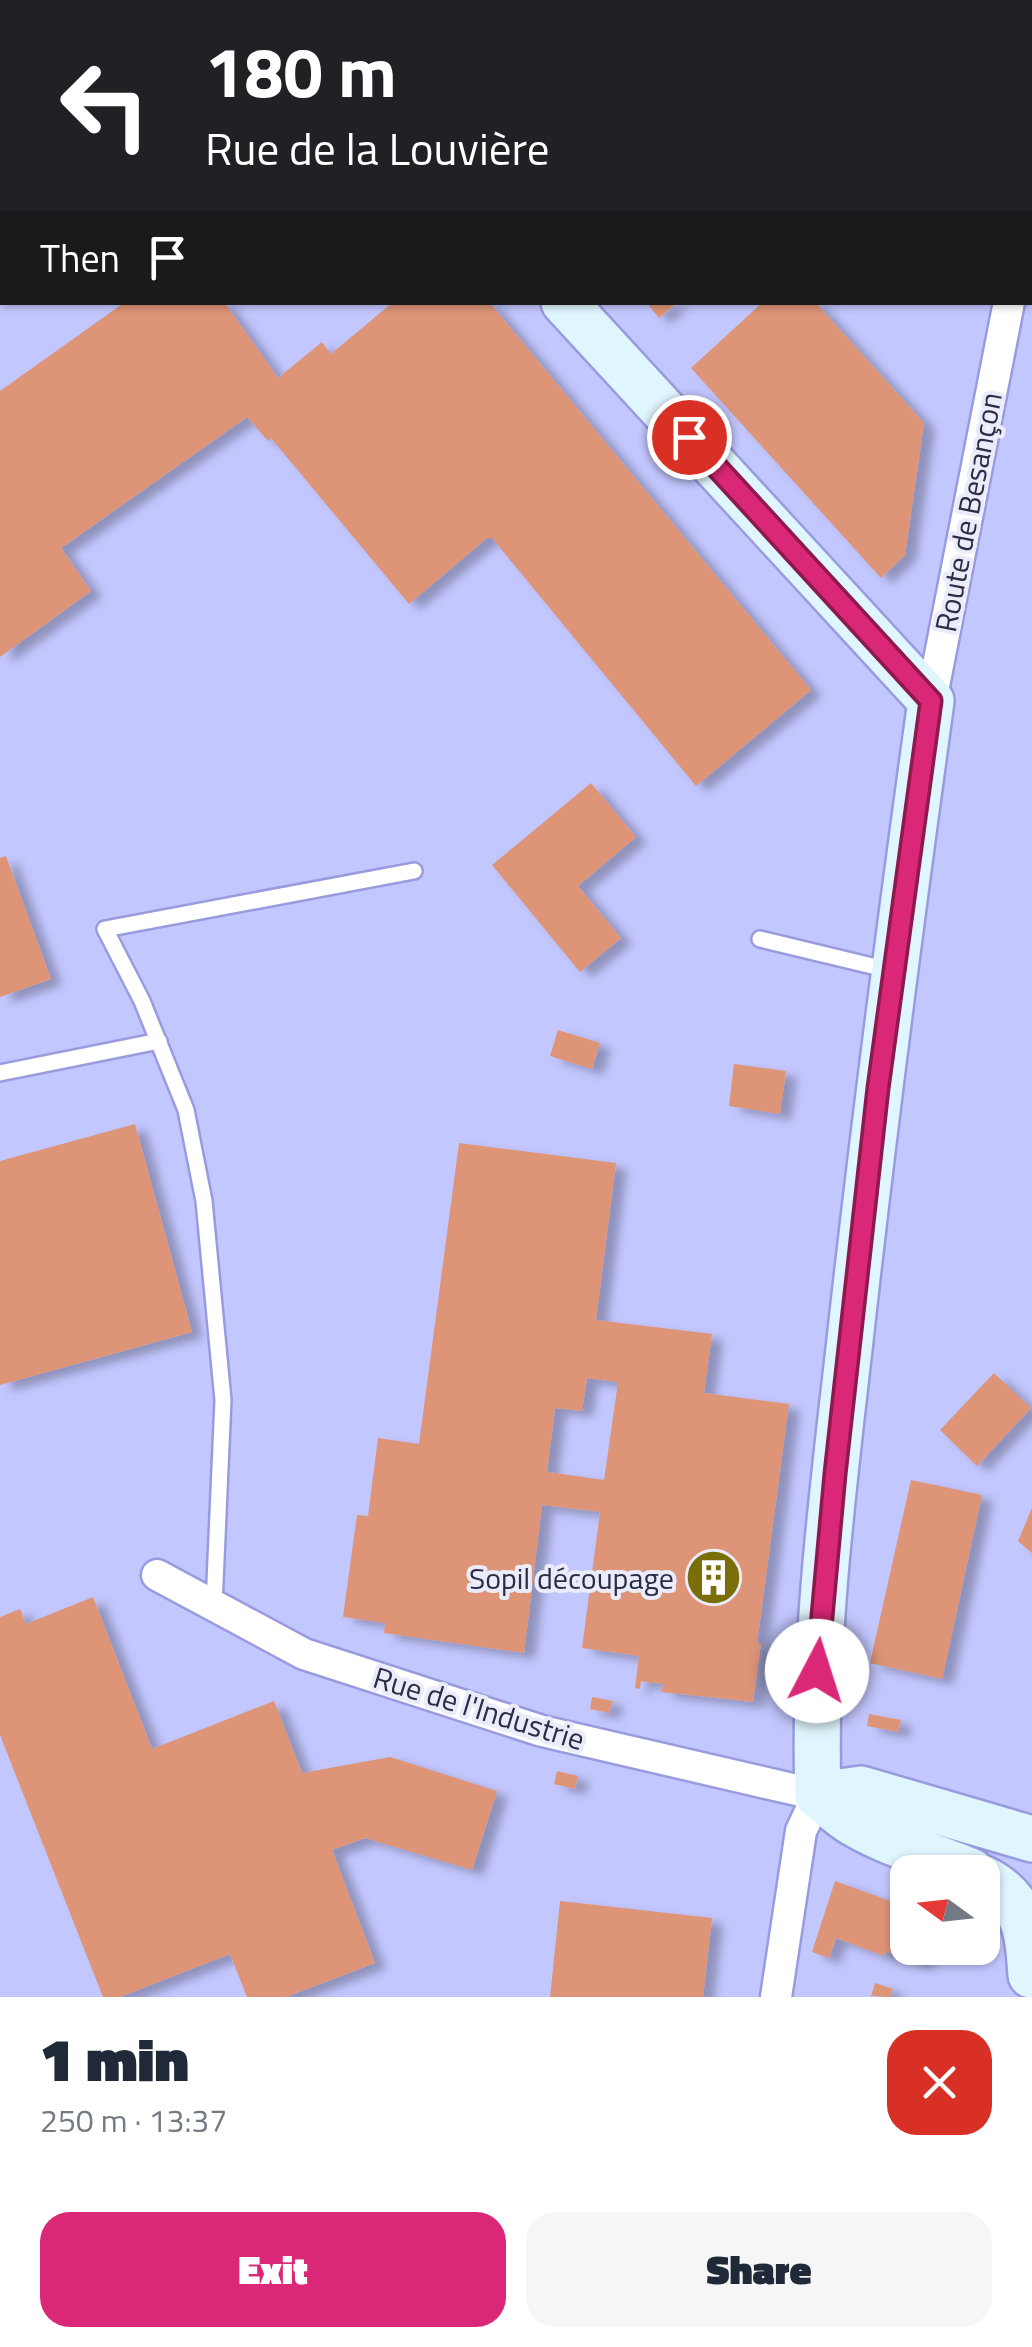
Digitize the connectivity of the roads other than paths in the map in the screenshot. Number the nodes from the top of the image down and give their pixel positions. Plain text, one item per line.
1 (567, 305) edge
2 (1008, 305) edge
3 (931, 701) junction
4 (414, 871) dead end
5 (760, 939) dead end
6 (894, 971) junction
7 (158, 1041) junction
8 (0, 1073) edge
9 (157, 1575) dead end
10 (214, 1605) junction
11 (818, 1795) junction
12 (1030, 1837) edge
13 (927, 1855) edge
14 (1000, 1891) edge
15 (1031, 1974) edge
16 (776, 1997) edge
17 (1020, 1997) edge

1 - 3 street
2 - 3 street, Route de Besançon
3 - 6 street, Route de Besançon
4 - 7 lane
5 - 6 lane
6 - 11 street, Route de Besançon
7 - 8 lane
7 - 10 lane
9 - 10 street, Rue de l'Industrie
10 - 11 street, Rue de l'Industrie
11 - 12 street
11 - 13 street
11 - 16 street, Route de Besançon
14 - 15 street
15 - 17 street

